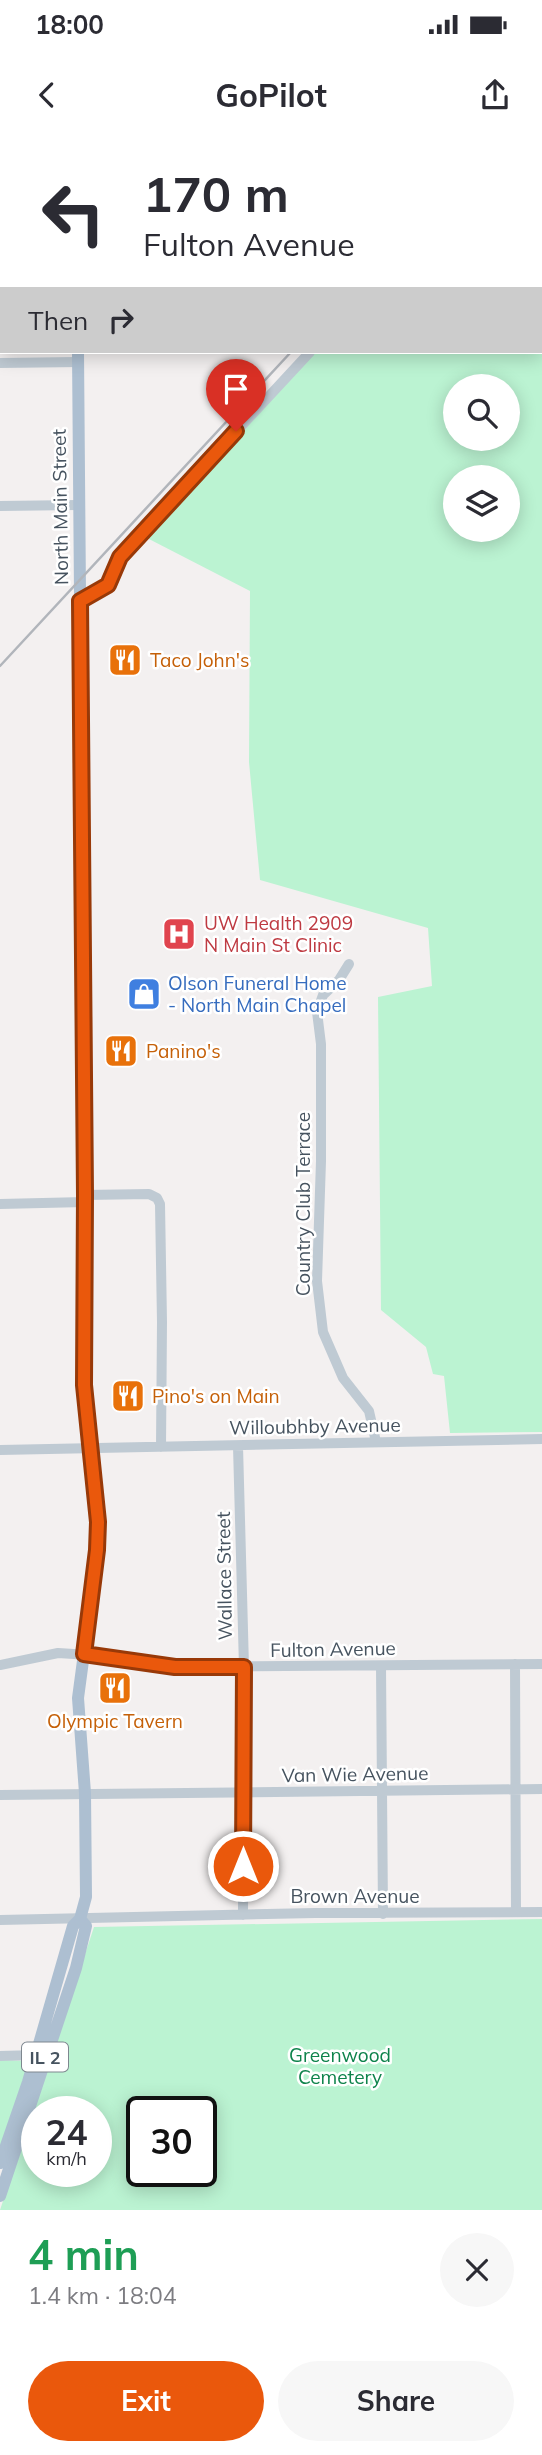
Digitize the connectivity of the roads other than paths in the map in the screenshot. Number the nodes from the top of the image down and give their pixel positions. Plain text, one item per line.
1 (308, 354) edge
2 (78, 357) edge
3 (0, 363) edge
4 (78, 505) junction
5 (0, 506) edge
6 (80, 601) junction
7 (349, 964) dead end
8 (85, 1199) junction
9 (0, 1204) edge
10 (542, 1439) edge
11 (376, 1442) junction
12 (238, 1446) junction
13 (161, 1447) junction
14 (89, 1449) junction
15 (0, 1450) edge
16 (84, 1654) junction
17 (515, 1664) junction
18 (542, 1664) edge
19 (0, 1665) edge
20 (381, 1665) junction
21 (244, 1667) junction
22 (542, 1788) edge
23 (516, 1789) junction
24 (381, 1791) junction
25 (85, 1793) junction
26 (243, 1793) junction
27 (0, 1795) edge
28 (516, 1912) junction
29 (542, 1912) edge
30 (383, 1914) junction
31 (243, 1915) junction
32 (80, 1919) junction
33 (0, 1920) edge
34 (37, 2055) junction
35 (0, 2056) edge
36 (0, 2163) edge
37 (0, 2196) edge

1 - 6 street
2 - 3 street
2 - 4 main road, North Main Street / IL 2
4 - 5 street
4 - 6 main road, North Main Street / IL 2
6 - 8 main road, North Main Street / IL 2
7 - 11 street, Country Club Terrace
8 - 9 street
8 - 13 street
8 - 14 main road, North Main Street / IL 2
10 - 11 street, Willoubhby Avenue
11 - 12 street, Willoubhby Avenue
12 - 13 street, Willoubhby Avenue
12 - 21 street, Wallace Street
13 - 14 street, Willoubhby Avenue
14 - 15 street, Willoubhby Avenue
14 - 16 main road, North Main Street / IL 2
16 - 19 street, Fulton Avenue
16 - 21 street, Fulton Avenue
16 - 25 main road, North Main Street / IL 2
17 - 18 street, Fulton Avenue
17 - 20 street, Fulton Avenue
17 - 23 street
20 - 21 street, Fulton Avenue
20 - 24 street
21 - 26 street, Wallace Street
22 - 23 street, Van Wie Avenue
23 - 24 street, Van Wie Avenue
23 - 28 street
24 - 26 street, Van Wie Avenue
24 - 30 street
25 - 26 street, Van Wie Avenue
25 - 27 street, Van Wie Avenue
25 - 32 main road, North Main Street / IL 2
26 - 31 street, Wallace Street
28 - 29 street, Brown Avenue
28 - 30 street, Brown Avenue
30 - 31 street, Brown Avenue
31 - 32 street, Brown Avenue
32 - 33 street, Brown Avenue
32 - 34 main road, North Main Street / IL 2
32 - 37 main road, North Main Street / IL 2
34 - 35 street
34 - 36 main road, North Main Street / IL 2

